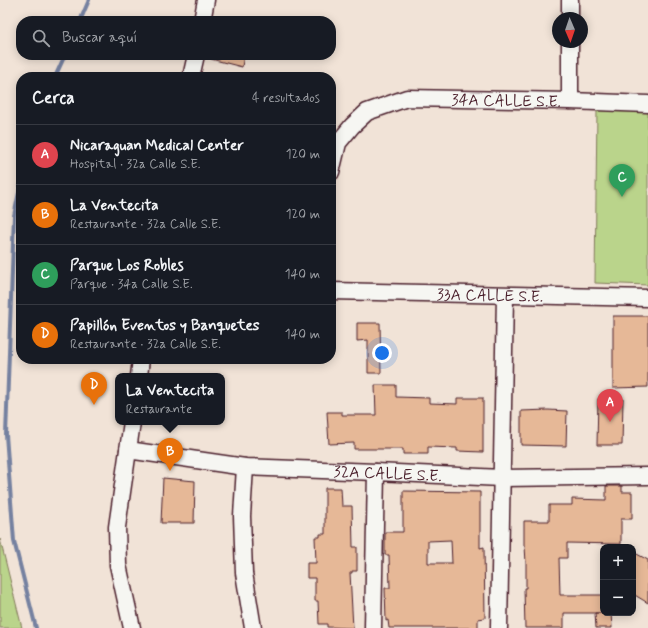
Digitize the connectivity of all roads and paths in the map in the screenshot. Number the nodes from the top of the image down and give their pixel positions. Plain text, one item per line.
1 (206, 0) edge
2 (570, 0) edge
3 (570, 12) edge
4 (203, 16) edge
5 (570, 48) edge
6 (195, 60) edge
7 (192, 72) edge
8 (570, 101) junction
9 (648, 104) edge
10 (336, 152) edge
11 (336, 291) edge
12 (506, 296) junction
13 (648, 298) edge
14 (132, 425) edge
15 (128, 450) junction
16 (246, 467) junction
17 (376, 472) junction
18 (648, 476) edge
19 (501, 478) junction
20 (132, 628) edge
21 (253, 628) edge
22 (373, 628) edge
23 (499, 628) edge

1 - 4 street
2 - 3 street
5 - 8 street
6 - 7 street
8 - 9 street, 34A CALLE S.E.
8 - 10 street, 34A CALLE S.E.
11 - 12 street, 33A CALLE S.E.
12 - 13 street, 33A CALLE S.E.
12 - 19 street
14 - 15 street
15 - 16 street, 32A CALLE S.E.
15 - 20 street
16 - 17 street, 32A CALLE S.E.
16 - 21 street
17 - 19 street, 32A CALLE S.E.
17 - 22 street
18 - 19 street, 32A CALLE S.E.
19 - 23 street

